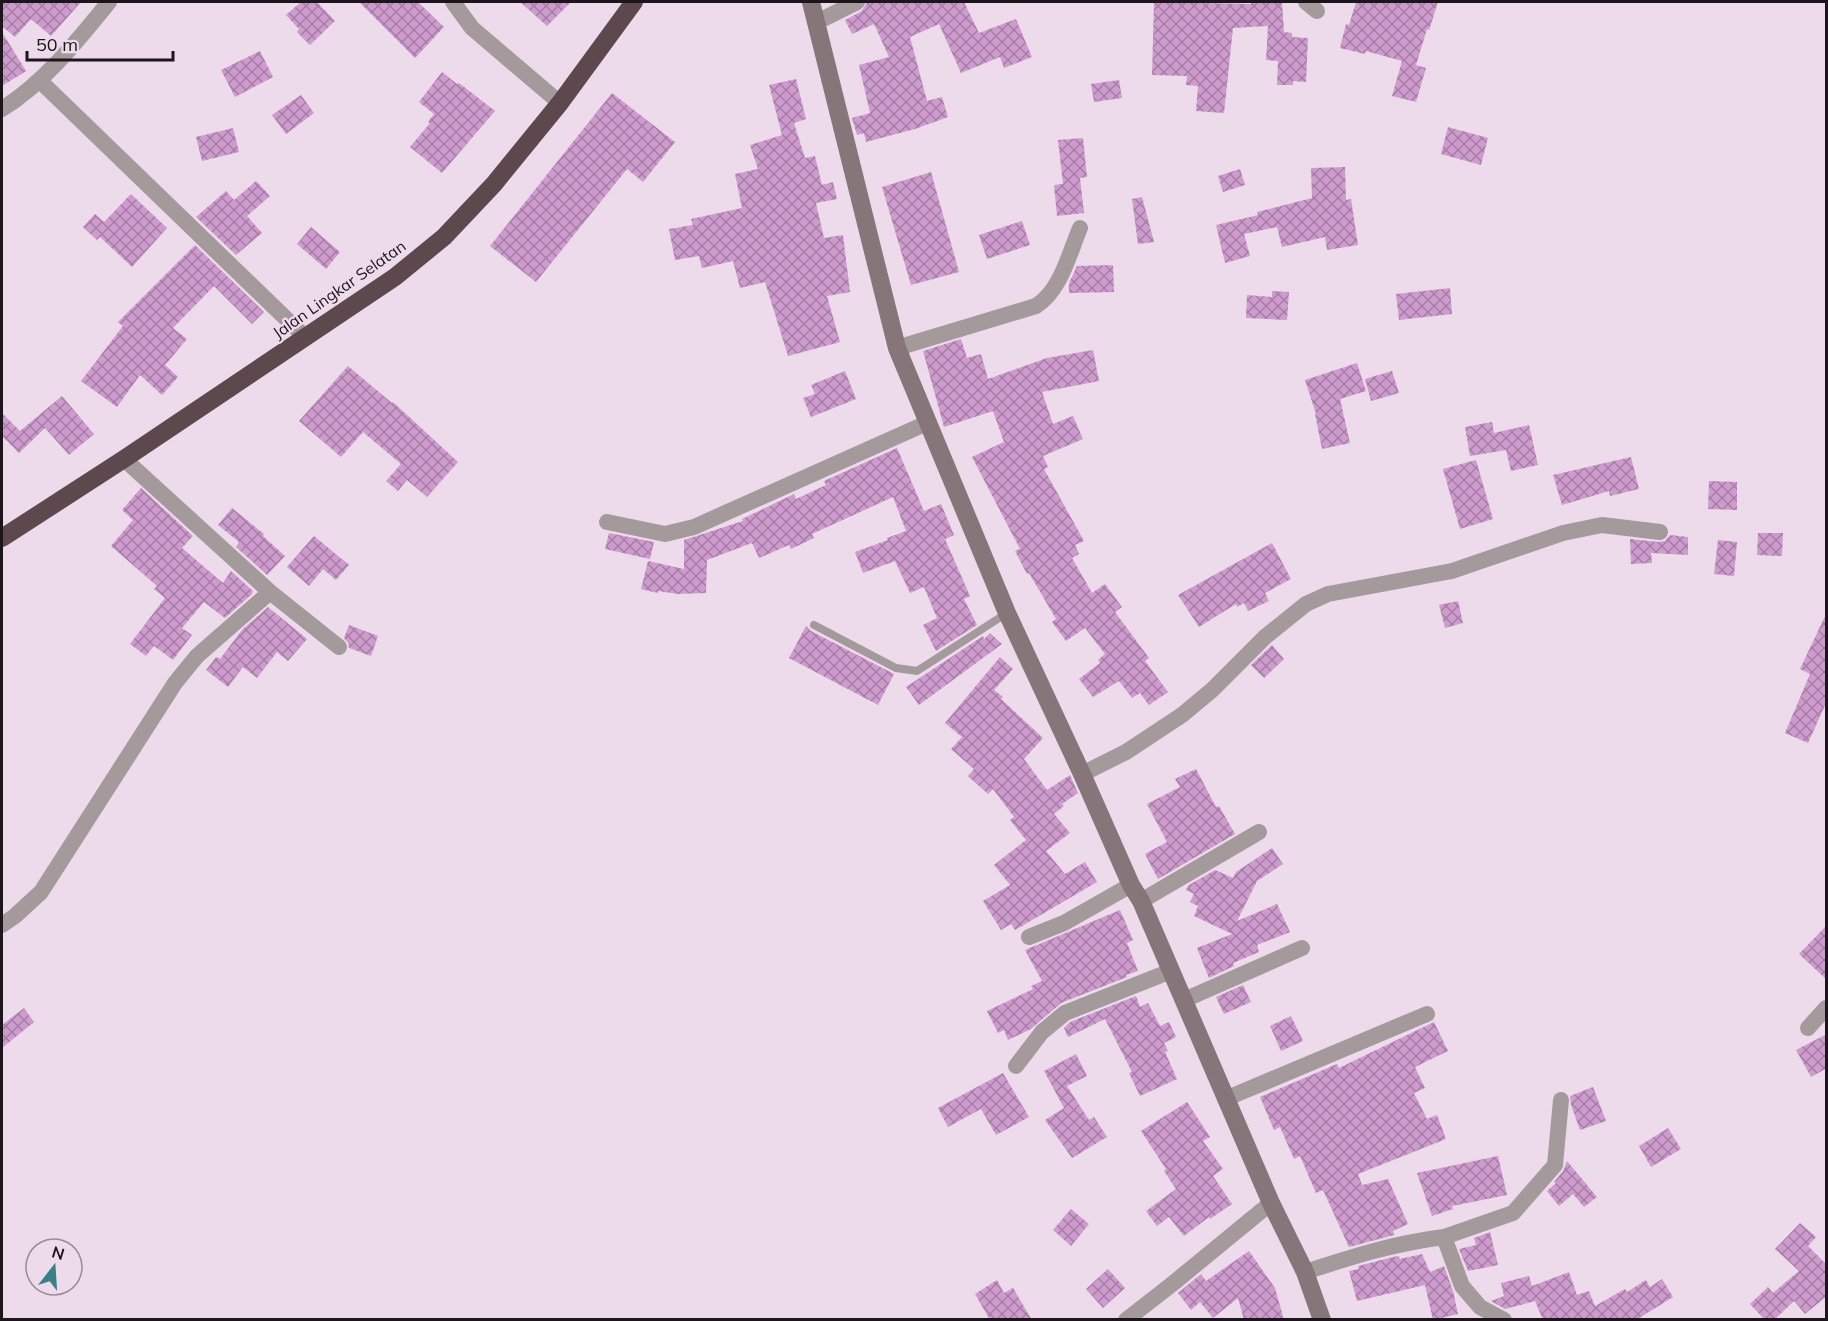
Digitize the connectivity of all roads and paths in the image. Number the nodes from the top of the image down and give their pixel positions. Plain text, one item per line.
1 (109, 2) edge
2 (453, 2) edge
3 (634, 2) edge
4 (811, 2) edge
5 (857, 2) edge
6 (817, 22) junction
7 (39, 80) junction
8 (560, 103) junction
9 (2, 109) edge
10 (1080, 228) dead end
11 (305, 337) junction
12 (897, 348) junction
13 (927, 423) junction
14 (124, 459) junction
15 (607, 522) dead end
16 (1660, 532) dead end
17 (2, 538) edge
18 (270, 592) junction
19 (1007, 614) junction
20 (814, 625) dead end
21 (339, 647) dead end
22 (1082, 774) junction
23 (1259, 832) dead end
24 (1131, 885) junction
25 (1141, 901) junction
26 (2, 925) edge
27 (1029, 937) dead end
28 (1302, 948) dead end
29 (1171, 970) junction
30 (1184, 1000) junction
31 (1827, 1008) edge
32 (1426, 1014) dead end
33 (1808, 1028) dead end
34 (1016, 1066) dead end
35 (1225, 1099) junction
36 (1562, 1100) dead end
37 (1271, 1203) junction
38 (1444, 1237) junction
39 (1305, 1272) junction
40 (1132, 1318) edge
41 (1322, 1320) edge
42 (1504, 1320) edge

1 - 7 street
2 - 8 street
3 - 8 highway, Jalan Lingkar Selatan
4 - 6 street
5 - 6 street
6 - 12 street
7 - 9 street
7 - 11 street
8 - 11 highway, Jalan Lingkar Selatan
10 - 12 street
11 - 14 highway, Jalan Lingkar Selatan
12 - 13 street
13 - 15 street
13 - 19 street
14 - 17 highway, Jalan Lingkar Selatan
14 - 18 street
16 - 22 street
18 - 21 street
18 - 26 street
19 - 20 lane
19 - 22 street
22 - 24 street
23 - 25 street
24 - 25 street
24 - 27 street
25 - 29 street
28 - 30 street
29 - 30 street
29 - 34 street
30 - 35 street
31 - 33 street
32 - 35 street
35 - 37 street
36 - 38 street
37 - 39 street
37 - 40 street
38 - 39 street
38 - 42 street
39 - 41 street

